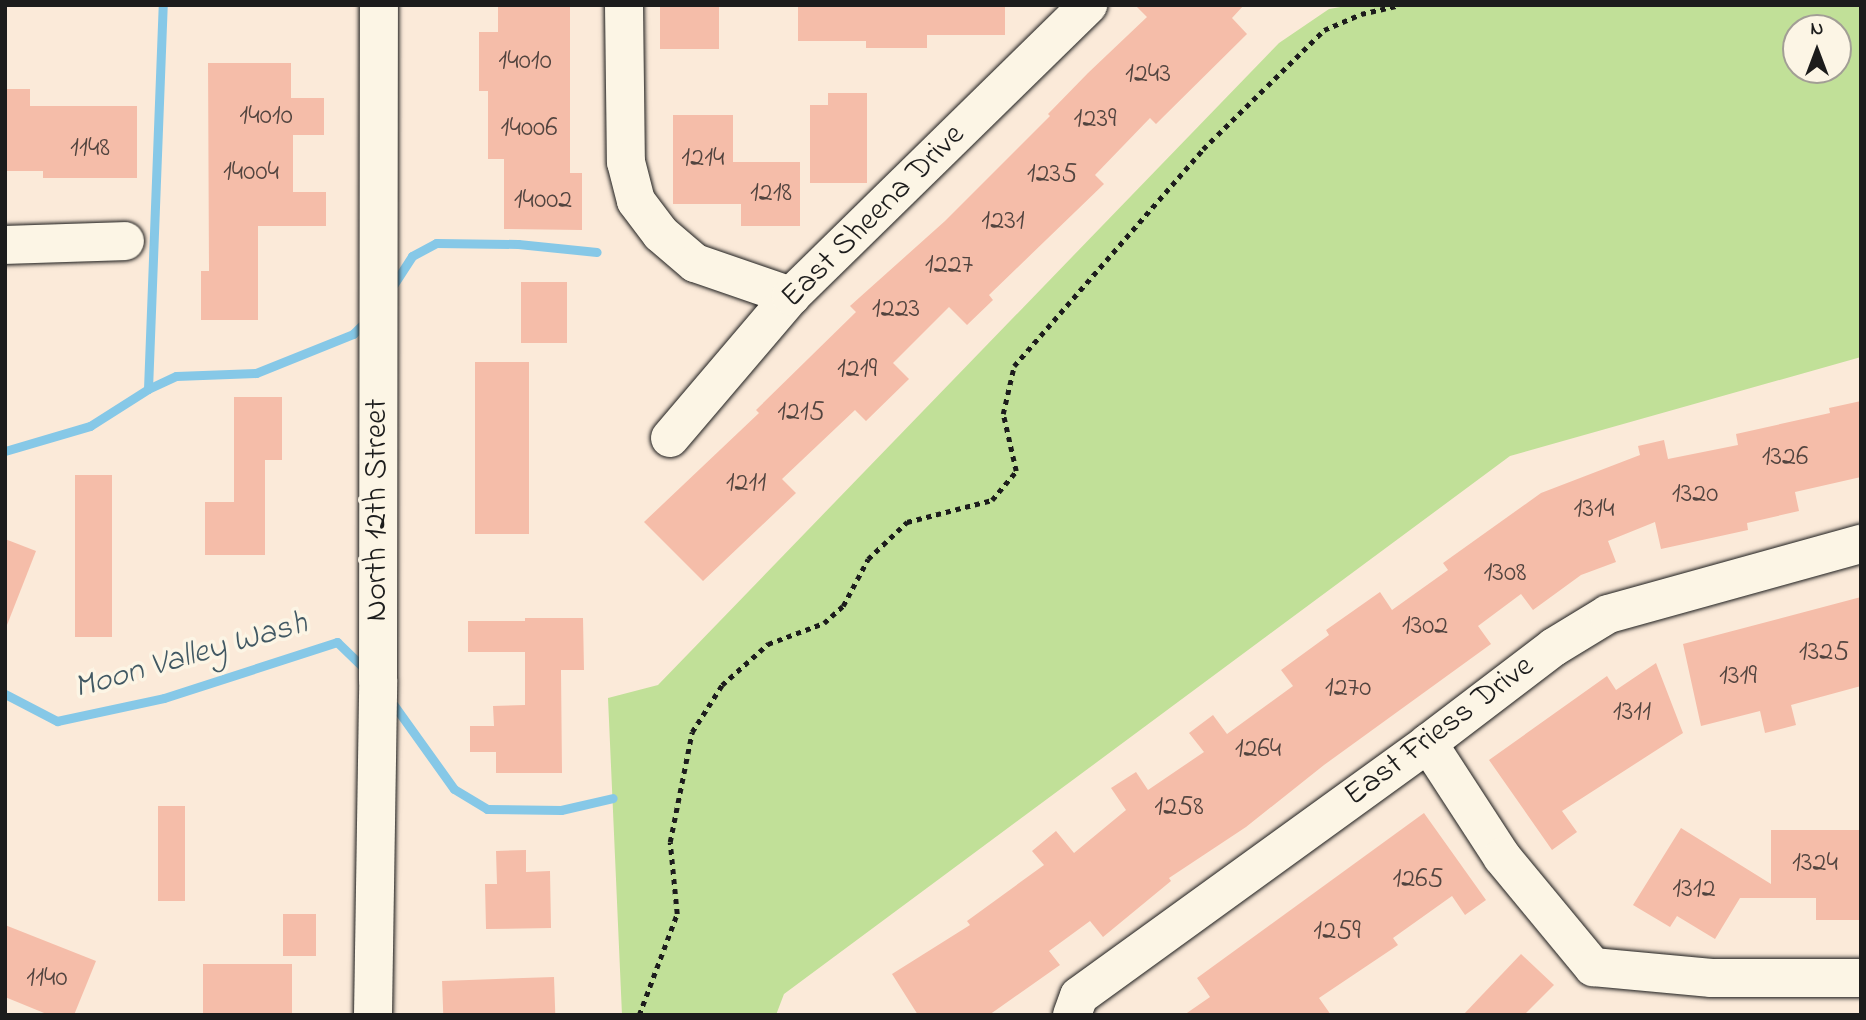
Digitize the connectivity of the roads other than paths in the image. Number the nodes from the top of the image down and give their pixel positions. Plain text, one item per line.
1 (379, 5) edge
2 (624, 5) edge
3 (1088, 5) edge
4 (125, 241) dead end
5 (5, 245) edge
6 (791, 296) junction
7 (670, 438) dead end
8 (1861, 544) edge
9 (1428, 743) junction
10 (1861, 978) edge
11 (373, 1015) edge
12 (1072, 1015) edge

1 - 11 street, North 12th Street
2 - 6 street
3 - 6 street, East Sheena Drive
4 - 5 street
6 - 7 street, East Sheena Drive
8 - 9 street, East Friess Drive
9 - 10 street
9 - 12 street, East Friess Drive

